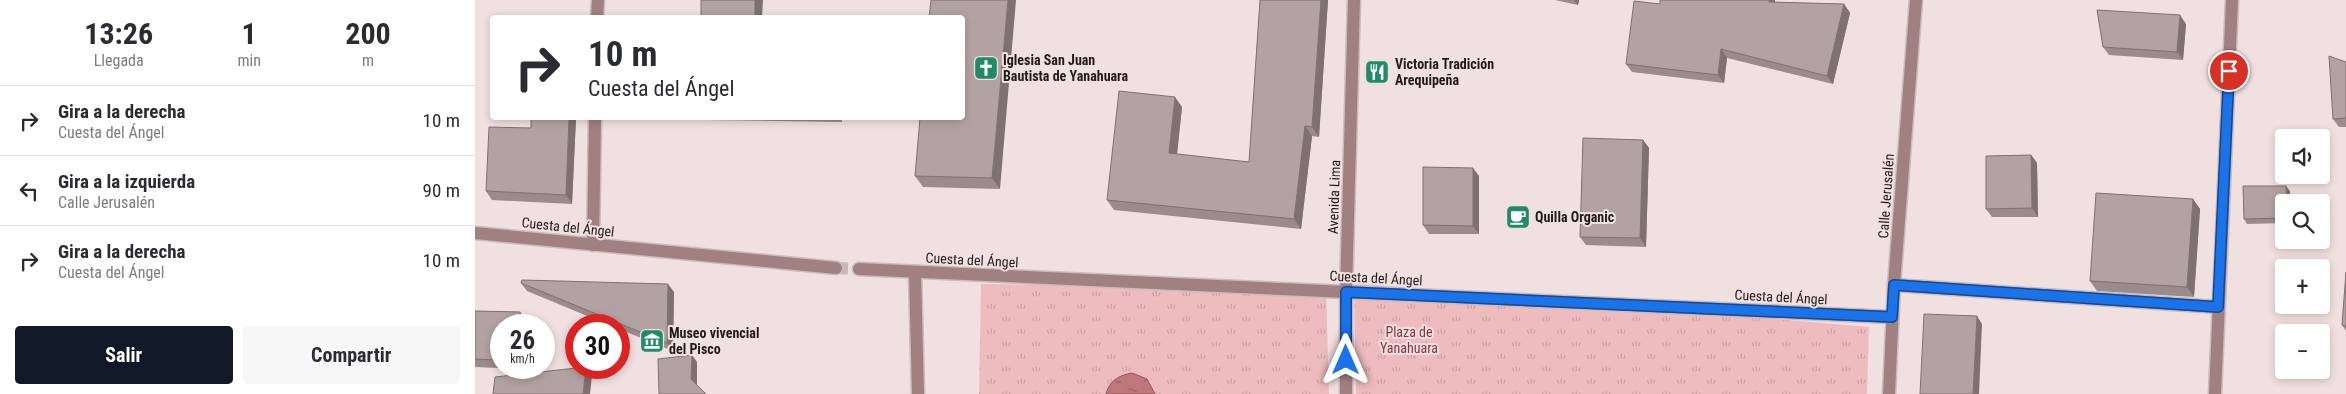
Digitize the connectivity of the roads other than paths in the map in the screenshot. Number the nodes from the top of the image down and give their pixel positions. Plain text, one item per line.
1 (598, 0) edge
2 (1354, 0) edge
3 (1916, 0) edge
4 (2232, 0) edge
5 (597, 15) edge
6 (595, 120) edge
7 (475, 233) edge
8 (593, 245) junction
9 (836, 268) tunnel mouth
10 (859, 270) tunnel mouth
11 (915, 272) junction
12 (1894, 285) junction
13 (1346, 292) junction
14 (2218, 307) junction
15 (1892, 317) junction
16 (918, 394) edge
17 (1346, 394) edge
18 (1889, 394) edge
19 (2215, 394) edge

1 - 5 street
2 - 13 street, Avenida Lima
3 - 12 street, Calle Jerusalén
4 - 14 street
6 - 8 street
7 - 8 street, Cuesta del Ángel
8 - 9 street, Cuesta del Ángel
10 - 11 street, Cuesta del Ángel
11 - 13 street, Cuesta del Ángel
11 - 16 street
12 - 14 street
12 - 15 street, Calle Jerusalén
13 - 15 street, Cuesta del Ángel
13 - 17 street, Avenida Lima
14 - 19 street
15 - 18 street, Calle Jerusalén

